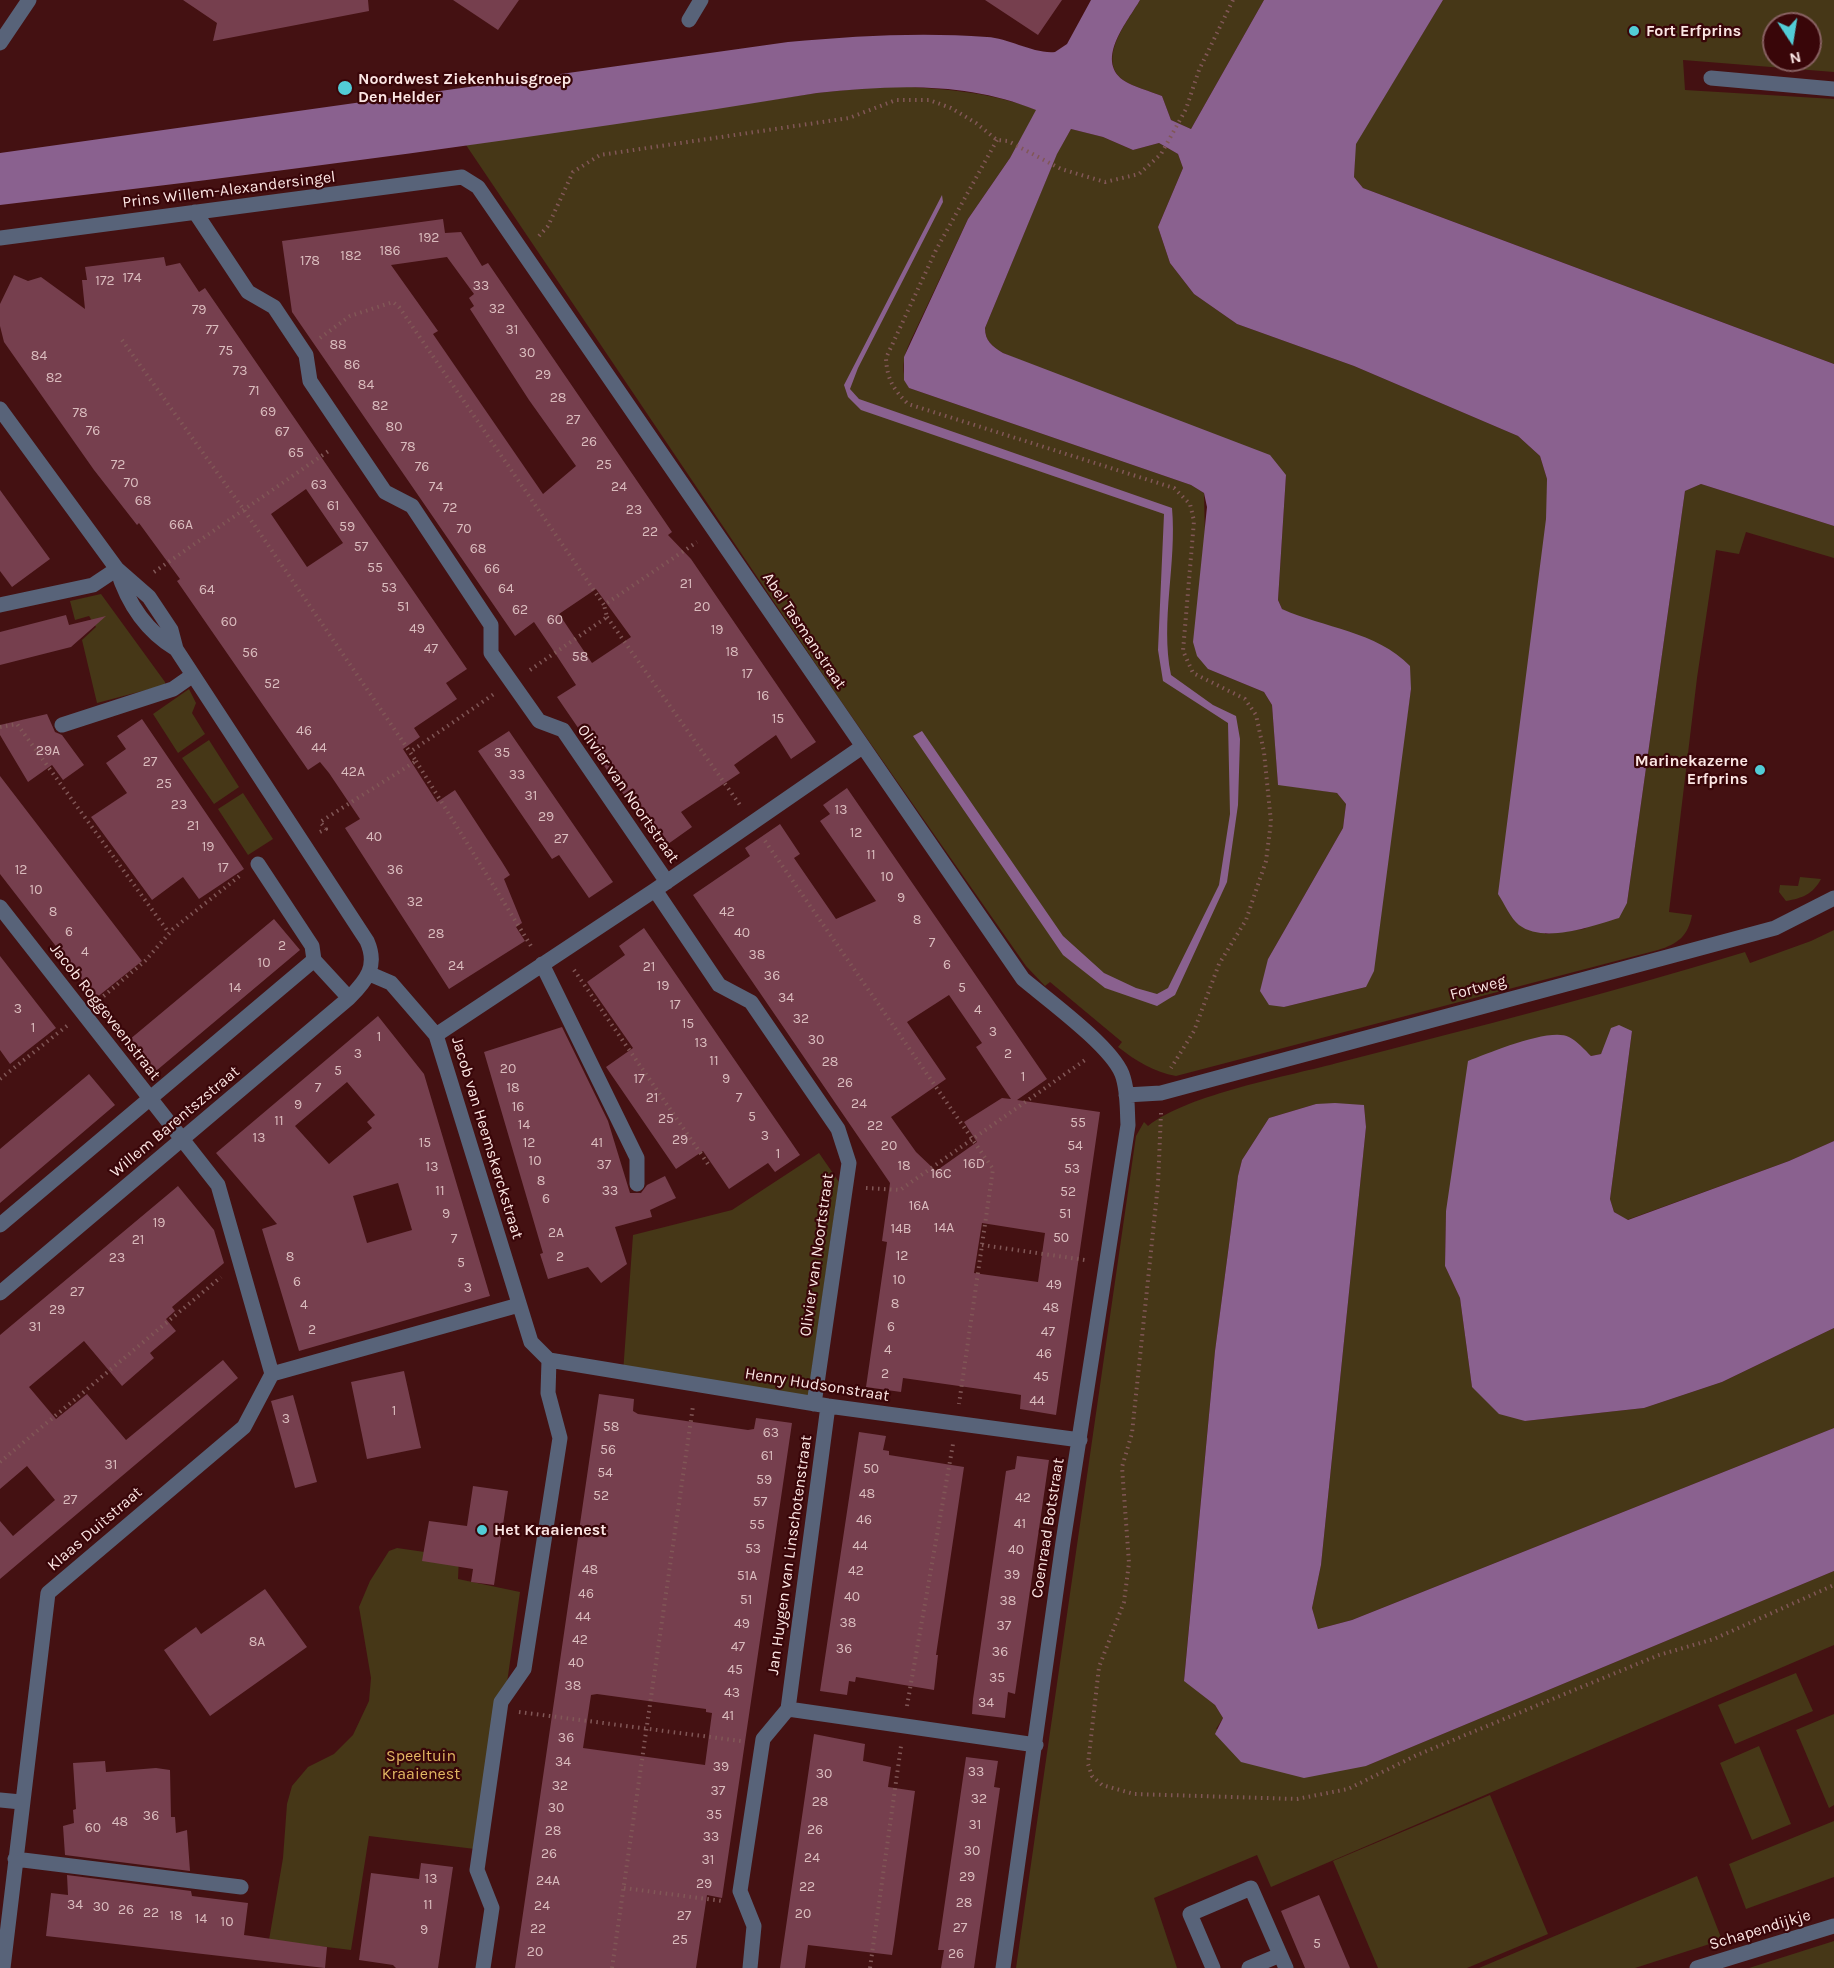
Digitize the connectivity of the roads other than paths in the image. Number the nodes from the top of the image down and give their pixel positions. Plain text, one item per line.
1 (29, 0) edge
2 (701, 0) edge
3 (689, 20) dead end
4 (0, 43) edge
5 (1711, 78) dead end
6 (1834, 89) edge
7 (462, 177) joint
8 (195, 212) junction
9 (0, 238) edge
10 (0, 409) edge
11 (117, 569) junction
12 (0, 605) edge
13 (176, 649) junction
14 (193, 675) junction
15 (62, 725) dead end
16 (862, 747) junction
17 (258, 864) road end
18 (661, 886) junction
19 (1834, 898) edge
20 (0, 906) edge
21 (314, 960) junction
22 (542, 964) junction
23 (370, 974) junction
24 (349, 998) junction
25 (436, 1035) junction
26 (1126, 1095) junction
27 (150, 1099) junction
28 (182, 1140) junction
29 (637, 1184) dead end
30 (0, 1225) edge
31 (0, 1293) edge
32 (519, 1305) junction
33 (549, 1360) junction
34 (272, 1374) junction
35 (821, 1405) junction
36 (1080, 1440) junction
37 (788, 1709) junction
38 (1036, 1745) junction
39 (0, 1800) edge
40 (21, 1802) junction
41 (15, 1859) junction
42 (241, 1887) dead end
43 (1834, 1926) edge
44 (1283, 1961) edge
45 (3, 1968) edge
46 (483, 1968) edge
47 (750, 1968) edge
48 (1003, 1968) edge
49 (1213, 1968) edge
50 (1249, 1968) edge
51 (1697, 1968) edge

1 - 4 street
2 - 3 street
5 - 6 street
7 - 8 street, Prins Willem-Alexandersingel
7 - 16 street, Abel Tasmanstraat
8 - 9 street, Prins Willem-Alexandersingel
8 - 18 street, Olivier van Noortstraat
10 - 11 street
11 - 12 street
11 - 13 street
11 - 13 street
13 - 14 street
14 - 15 street
14 - 23 street
16 - 18 street
16 - 26 street, Abel Tasmanstraat
17 - 21 street
18 - 22 street
18 - 35 street, Olivier van Noortstraat
19 - 26 street, Fortweg
20 - 27 street, Jacob Roggeveenstraat
21 - 24 street
21 - 27 street, Willem Barentszstraat
22 - 25 street
22 - 29 street
23 - 24 street, Willem Barentszstraat
23 - 25 street, Jacob van Heemskerckstraat
24 - 28 street, Willem Barentszstraat
25 - 32 street, Jacob van Heemskerckstraat
26 - 36 street, Coenraad Botstraat
27 - 28 street, Jacob Roggeveenstraat
27 - 30 street, Willem Barentszstraat
28 - 31 street, Willem Barentszstraat
28 - 34 street, Jacob Roggeveenstraat
32 - 33 street, Jacob van Heemskerckstraat
32 - 34 street
33 - 35 street, Henry Hudsonstraat
33 - 46 street
34 - 40 street, Klaas Duitstraat
35 - 36 street, Henry Hudsonstraat
35 - 37 street, Jan Huygen van Linschotenstraat
36 - 38 street, Coenraad Botstraat
37 - 38 street
37 - 47 street
38 - 48 street, Coenraad Botstraat
39 - 40 street
40 - 41 street, Klaas Duitstraat
41 - 42 street
41 - 45 street, Klaas Duitstraat
43 - 51 street, Schapendijkje
44 - 49 street
44 - 50 street

